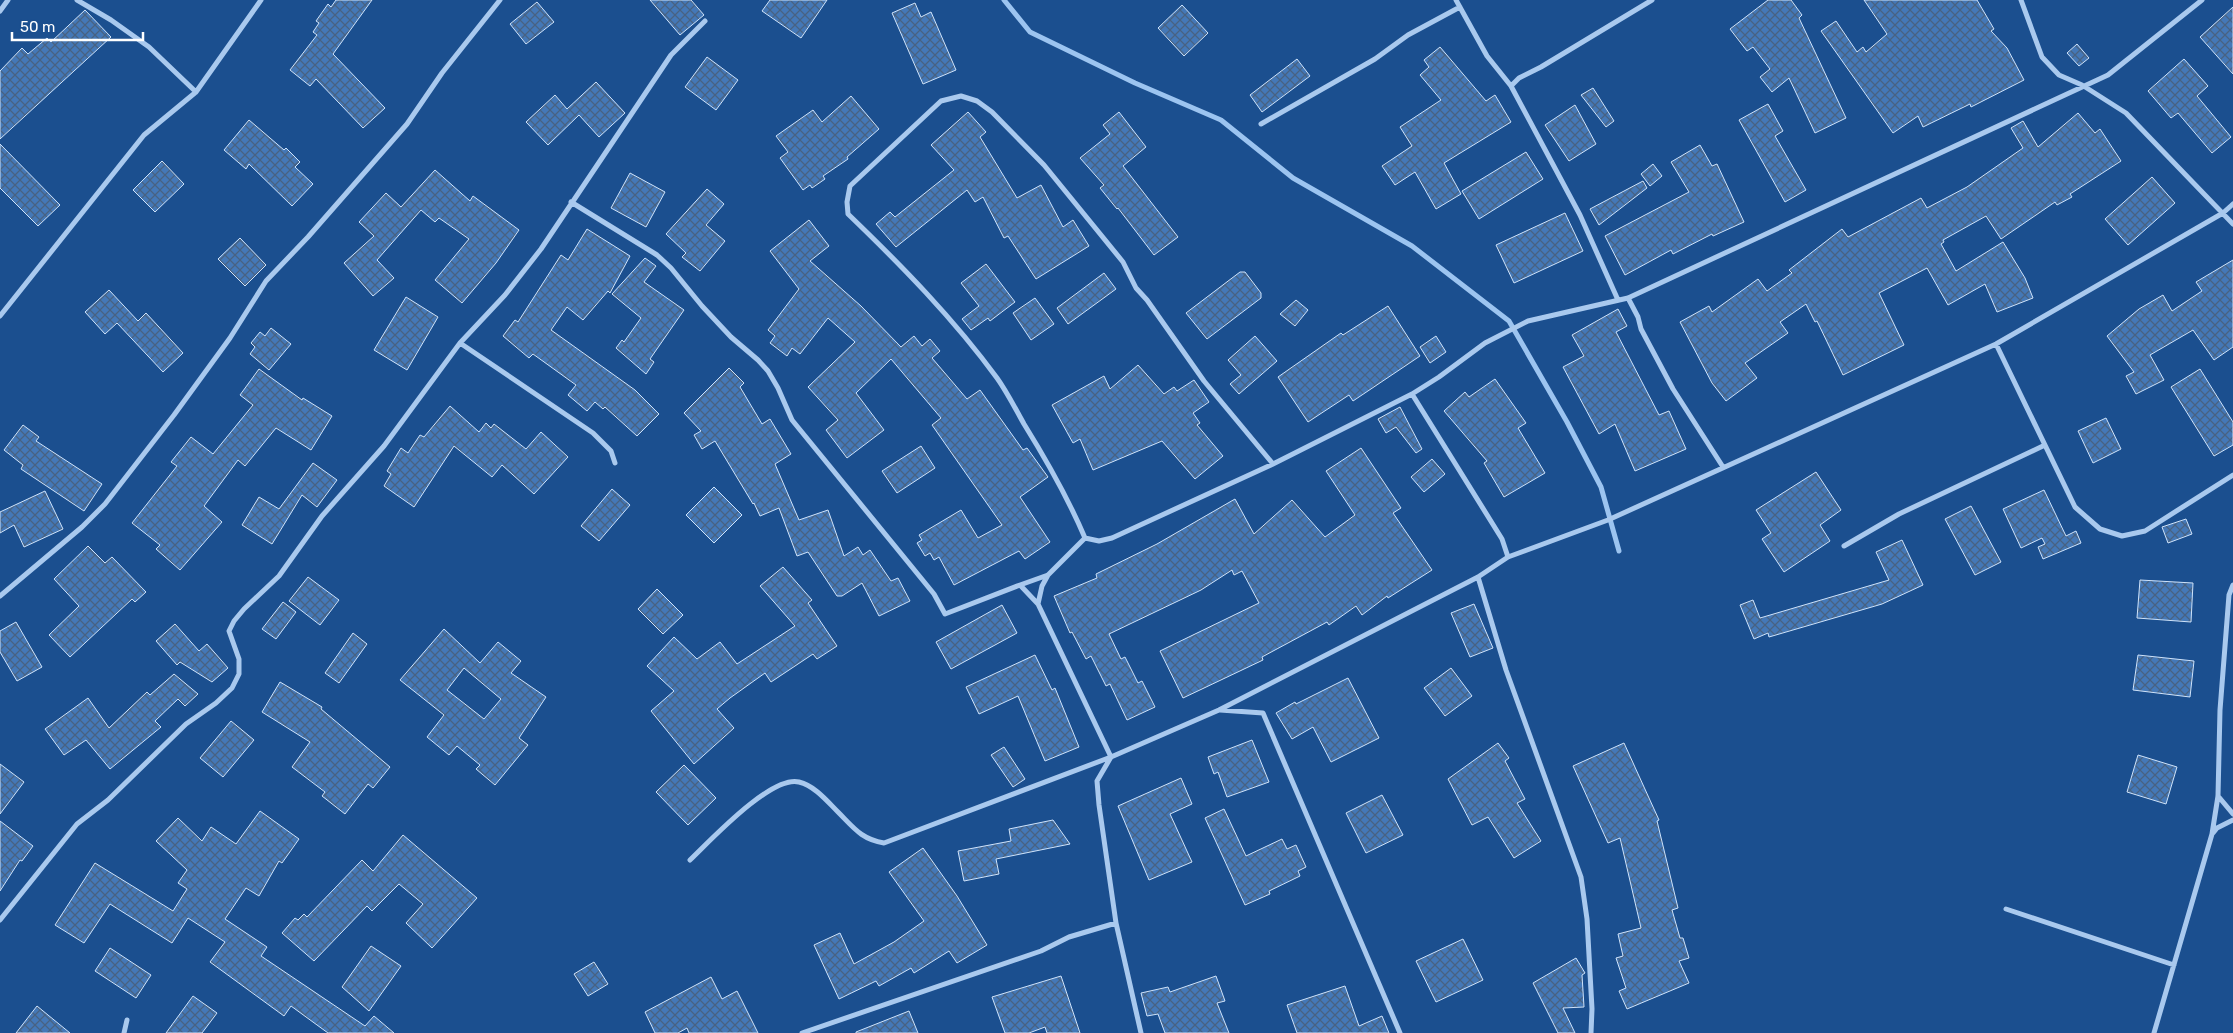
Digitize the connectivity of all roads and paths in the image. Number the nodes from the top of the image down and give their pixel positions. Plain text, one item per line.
1 (8, 0) edge
2 (77, 0) edge
3 (261, 0) edge
4 (500, 0) edge
5 (1456, 0) edge
6 (1652, 0) edge
7 (2021, 0) edge
8 (2202, 0) edge
9 (1460, 7) junction
10 (0, 11) edge
11 (705, 21) dead end
12 (2082, 85) junction
13 (1511, 86) junction
14 (196, 92) junction
15 (1261, 124) dead end
16 (571, 202) junction
17 (2233, 204) edge
18 (2222, 213) junction
19 (2233, 224) edge
20 (1628, 298) junction
21 (1618, 300) junction
22 (0, 316) edge
23 (460, 343) junction
24 (1996, 344) junction
25 (1412, 394) junction
26 (2045, 445) junction
27 (615, 463) dead end
28 (1273, 464) junction
29 (1722, 467) junction
30 (2233, 475) edge
31 (1085, 538) junction
32 (1844, 546) dead end
33 (1508, 557) junction
34 (1048, 575) junction
35 (1478, 577) junction
36 (1020, 585) junction
37 (2233, 585) edge
38 (0, 596) edge
39 (1038, 604) junction
40 (1219, 710) junction
41 (1111, 757) junction
42 (2218, 796) junction
43 (2233, 814) edge
44 (2233, 820) edge
45 (2212, 834) junction
46 (690, 860) dead end
47 (2006, 909) dead end
48 (0, 920) edge
49 (1116, 923) junction
50 (2174, 965) junction
51 (127, 1020) dead end
52 (124, 1033) edge
53 (802, 1033) edge
54 (1141, 1033) edge
55 (1400, 1033) edge
56 (1590, 1033) edge
57 (2154, 1033) edge

1 - 10 street
2 - 14 street
3 - 14 street
4 - 38 street
5 - 9 street
6 - 13 street
7 - 12 street
8 - 12 street
9 - 13 street
9 - 15 street
11 - 16 street
12 - 18 street
12 - 20 street
13 - 21 street
14 - 22 street
16 - 23 street
16 - 36 street
17 - 18 street
18 - 19 street
18 - 24 street
20 - 21 street
20 - 29 street
21 - 25 street
23 - 27 street
23 - 48 street
24 - 26 street
24 - 29 street
25 - 28 street
25 - 33 street
26 - 30 street
26 - 32 street
28 - 31 street
28 - 31 street
29 - 33 street
31 - 34 street
33 - 35 street
34 - 36 street
34 - 39 street
35 - 40 street
35 - 56 street
36 - 39 street
37 - 42 street
39 - 41 street
40 - 41 street
40 - 55 street
41 - 46 street
41 - 49 street
42 - 43 street
42 - 45 street
44 - 45 street
45 - 50 street
47 - 50 street
49 - 53 street
49 - 54 street
50 - 57 street
51 - 52 street

